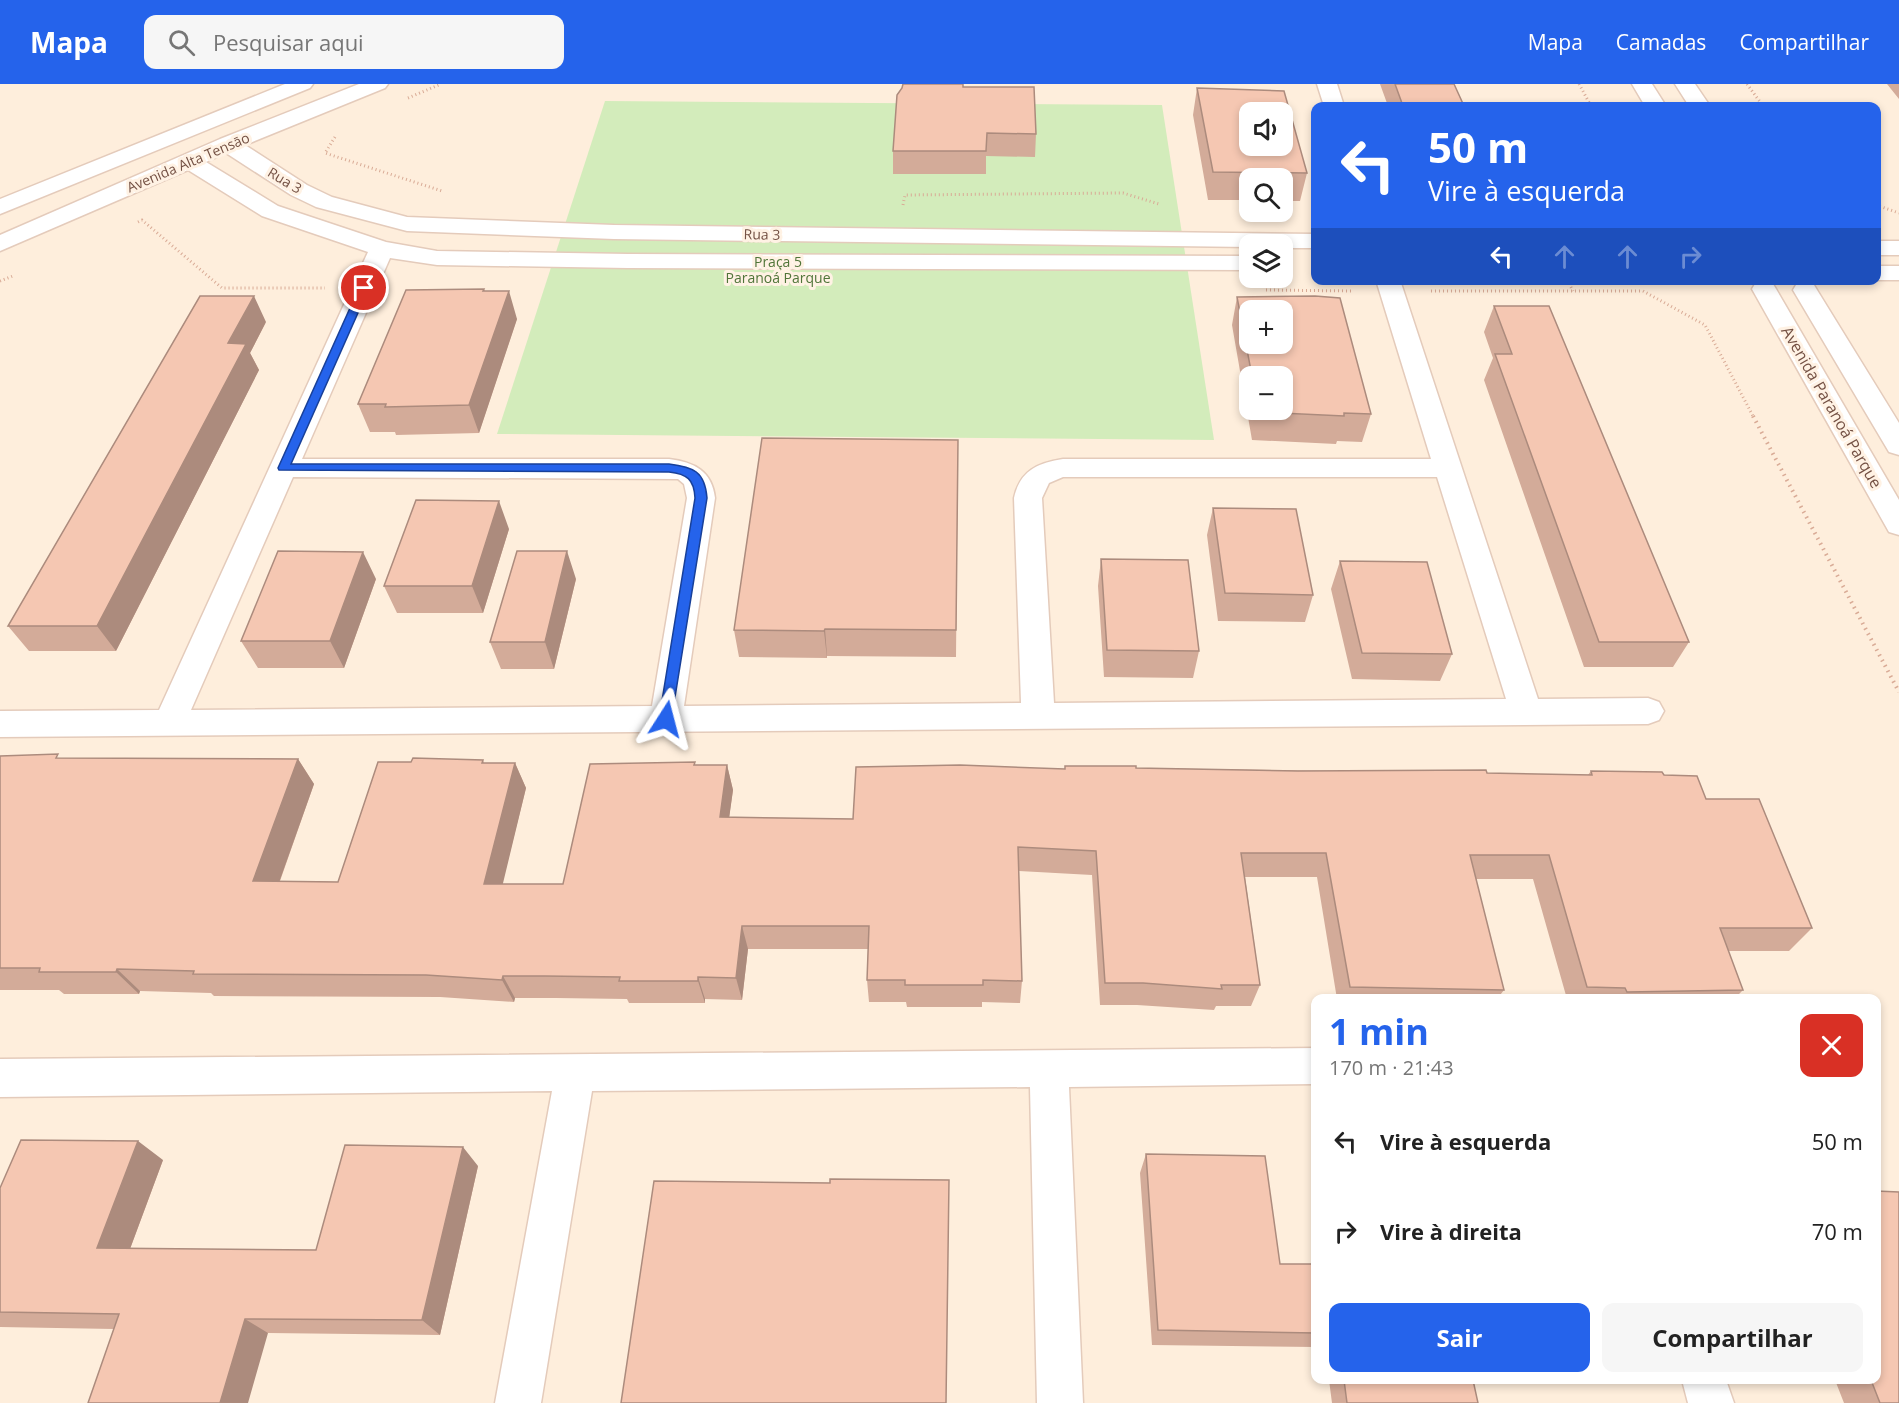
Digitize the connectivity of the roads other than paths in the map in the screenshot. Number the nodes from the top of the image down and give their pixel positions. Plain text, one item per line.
1 (303, 84) edge
2 (378, 84) edge
3 (1327, 84) edge
4 (1642, 84) edge
5 (1685, 84) edge
6 (1333, 102) edge
7 (1653, 102) edge
8 (1696, 102) edge
9 (228, 144) junction
10 (190, 161) junction
11 (0, 207) edge
12 (1311, 241) edge
13 (0, 244) edge
14 (1881, 248) edge
15 (1899, 248) edge
16 (382, 249) junction
17 (1239, 263) edge
18 (1293, 263) edge
19 (1311, 263) edge
20 (1881, 273) edge
21 (1899, 273) edge
22 (1753, 285) edge
23 (1811, 285) edge
24 (1389, 286) edge
25 (1899, 446) edge
26 (284, 468) junction
27 (1447, 468) junction
28 (1899, 525) edge
29 (1648, 711) dead end
30 (1526, 712) junction
31 (1038, 716) junction
32 (666, 719) junction
33 (169, 723) junction
34 (0, 724) edge
35 (1311, 1066) edge
36 (1049, 1069) junction
37 (575, 1073) junction
38 (0, 1078) edge
39 (1705, 1384) edge
40 (518, 1403) edge
41 (1060, 1403) edge
42 (1711, 1403) edge

1 - 11 street, Avenida Alta Tensāo
2 - 9 street, Avenida Alta Tensāo
3 - 6 street
4 - 7 street
5 - 8 street
9 - 10 street, Avenida Alta Tensāo
9 - 12 street, Rua 3
10 - 13 street, Avenida Alta Tensāo
10 - 16 street, Rua 3
14 - 15 street
16 - 17 street, Rua 3
16 - 26 street
18 - 19 street
20 - 21 street
22 - 23 street
22 - 28 street, Avenida Paranoá Parque
23 - 25 street
24 - 27 street
26 - 32 street
26 - 33 street
27 - 30 street
27 - 31 street
29 - 30 street
30 - 31 street
31 - 32 street
32 - 33 street
33 - 34 street
35 - 36 street
36 - 37 street
36 - 41 street
37 - 38 street
37 - 40 street
39 - 42 street

